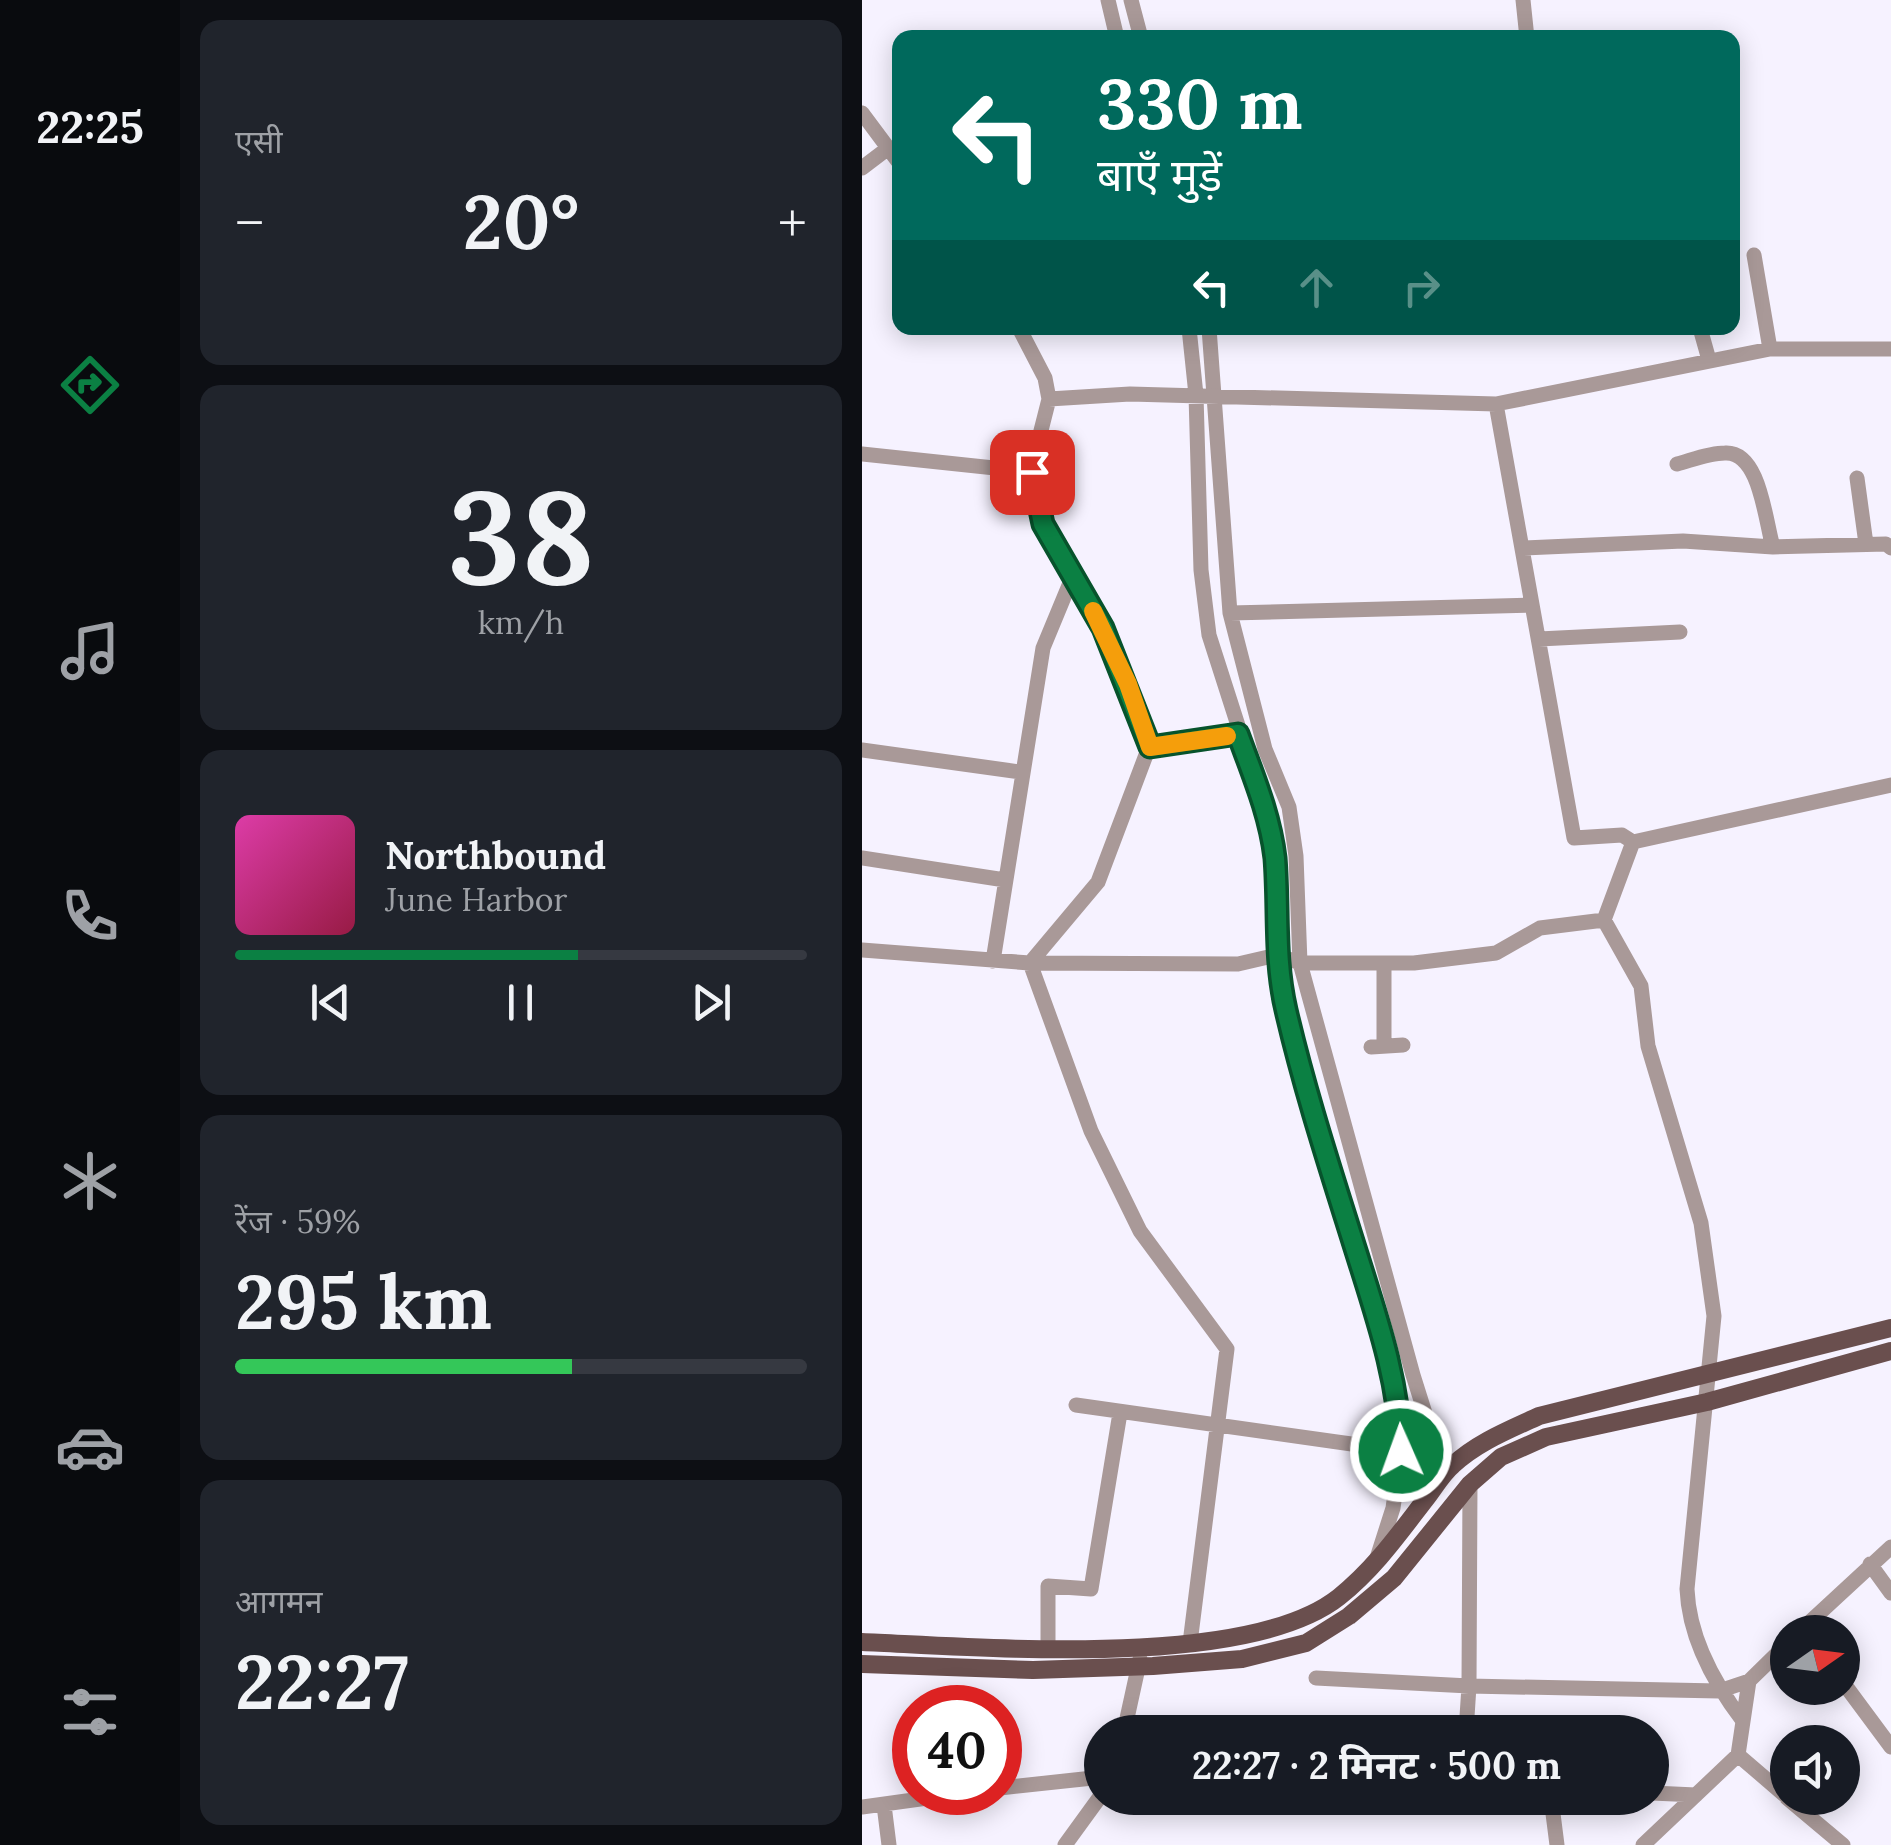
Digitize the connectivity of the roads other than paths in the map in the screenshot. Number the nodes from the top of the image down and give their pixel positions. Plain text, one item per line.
1 (1108, 0) edge
2 (1132, 0) edge
3 (1523, 0) edge
4 (1115, 30) edge
5 (1140, 30) edge
6 (1526, 30) edge
7 (862, 114) edge
8 (887, 148) junction
9 (892, 154) edge
10 (862, 168) edge
11 (1754, 255) dead end
12 (1022, 335) edge
13 (1190, 335) edge
14 (1210, 335) edge
15 (1702, 335) edge
16 (1890, 349) edge
17 (1770, 350) junction
18 (1709, 360) junction
19 (1196, 395) junction
20 (1217, 395) junction
21 (1048, 399) junction
22 (1496, 404) junction
23 (862, 454) edge
24 (1677, 464) dead end
25 (1032, 472) junction
26 (1856, 478) dead end
27 (1866, 544) junction
28 (1773, 546) junction
29 (1523, 548) junction
30 (1890, 548) edge
31 (1072, 578) junction
32 (1532, 606) junction
33 (1230, 613) junction
34 (1680, 632) dead end
35 (1540, 639) junction
36 (1238, 734) junction
37 (1150, 747) junction
38 (862, 750) edge
39 (1020, 772) junction
40 (1890, 785) edge
41 (1633, 842) junction
42 (862, 858) edge
43 (1005, 880) junction
44 (1604, 920) junction
45 (862, 950) edge
46 (1276, 955) junction
47 (993, 961) junction
48 (1030, 963) junction
49 (1300, 963) junction
50 (1384, 963) junction
51 (1403, 1045) dead end
52 (1890, 1328) edge
53 (1890, 1351) edge
54 (1710, 1376) junction
55 (1707, 1402) junction
56 (1076, 1405) dead end
57 (1120, 1413) junction
58 (1219, 1425) junction
59 (1401, 1451) junction
60 (1452, 1466) junction
61 (1470, 1484) junction
62 (1890, 1547) edge
63 (1870, 1564) junction
64 (1375, 1565) junction
65 (1890, 1593) edge
66 (1819, 1615) edge
67 (862, 1642) edge
68 (1190, 1643) junction
69 (1143, 1645) junction
70 (1048, 1648) junction
71 (1770, 1661) edge
72 (862, 1664) edge
73 (1138, 1666) junction
74 (1316, 1678) dead end
75 (1750, 1681) junction
76 (1470, 1686) junction
77 (1720, 1691) junction
78 (1859, 1705) edge
79 (1128, 1715) edge
80 (1467, 1715) edge
81 (1743, 1721) junction
82 (1890, 1747) edge
83 (1738, 1755) junction
84 (1084, 1779) edge
85 (1770, 1782) edge
86 (1022, 1786) edge
87 (1669, 1793) edge
88 (1696, 1794) junction
89 (892, 1804) edge
90 (884, 1805) junction
91 (862, 1807) edge
92 (1087, 1815) edge
93 (1553, 1815) edge
94 (1808, 1815) edge
95 (889, 1845) edge
96 (1066, 1845) edge
97 (1557, 1845) edge
98 (1643, 1845) edge
99 (1843, 1845) edge

1 - 4 street
2 - 5 street
3 - 6 street
7 - 8 street
8 - 9 street
8 - 10 street
11 - 17 street
12 - 21 street
13 - 19 street
14 - 20 street
15 - 18 street
16 - 17 street
17 - 18 street
18 - 22 street
19 - 20 street
19 - 21 street
19 - 36 street
20 - 22 street
20 - 33 street
21 - 25 street
22 - 29 street
23 - 25 street
24 - 28 street
25 - 31 street
26 - 27 street
27 - 28 street
27 - 30 street
28 - 29 street
29 - 32 street
31 - 37 street
31 - 39 street
32 - 33 street
32 - 35 street
33 - 49 street
34 - 35 street
35 - 41 street
36 - 37 street
36 - 46 street
37 - 48 street
38 - 39 street
39 - 43 street
40 - 41 street
41 - 44 street
42 - 43 street
43 - 47 street
44 - 50 street
44 - 54 street
45 - 47 street
46 - 48 street
46 - 49 street
46 - 59 street
47 - 48 street
48 - 58 street
49 - 50 street
49 - 60 street
50 - 51 street
52 - 54 main road
53 - 55 main road
54 - 55 street
54 - 60 main road
55 - 61 main road
55 - 77 street
56 - 57 street
57 - 58 street
57 - 70 street
58 - 59 street
58 - 68 street
59 - 64 street
60 - 64 main road
61 - 73 main road
61 - 76 street
62 - 63 street
63 - 65 street
63 - 66 street
64 - 68 main road
67 - 70 main road
68 - 69 main road
69 - 70 main road
69 - 73 street
71 - 75 street
72 - 73 main road
73 - 79 street
74 - 76 street
75 - 77 street
75 - 81 street
76 - 77 street
76 - 80 street
77 - 81 street
78 - 82 street
81 - 83 street
83 - 85 street
83 - 88 street
84 - 86 street
87 - 88 street
88 - 98 street
89 - 90 street
90 - 91 street
90 - 95 street
92 - 96 street
93 - 97 street
94 - 99 street

